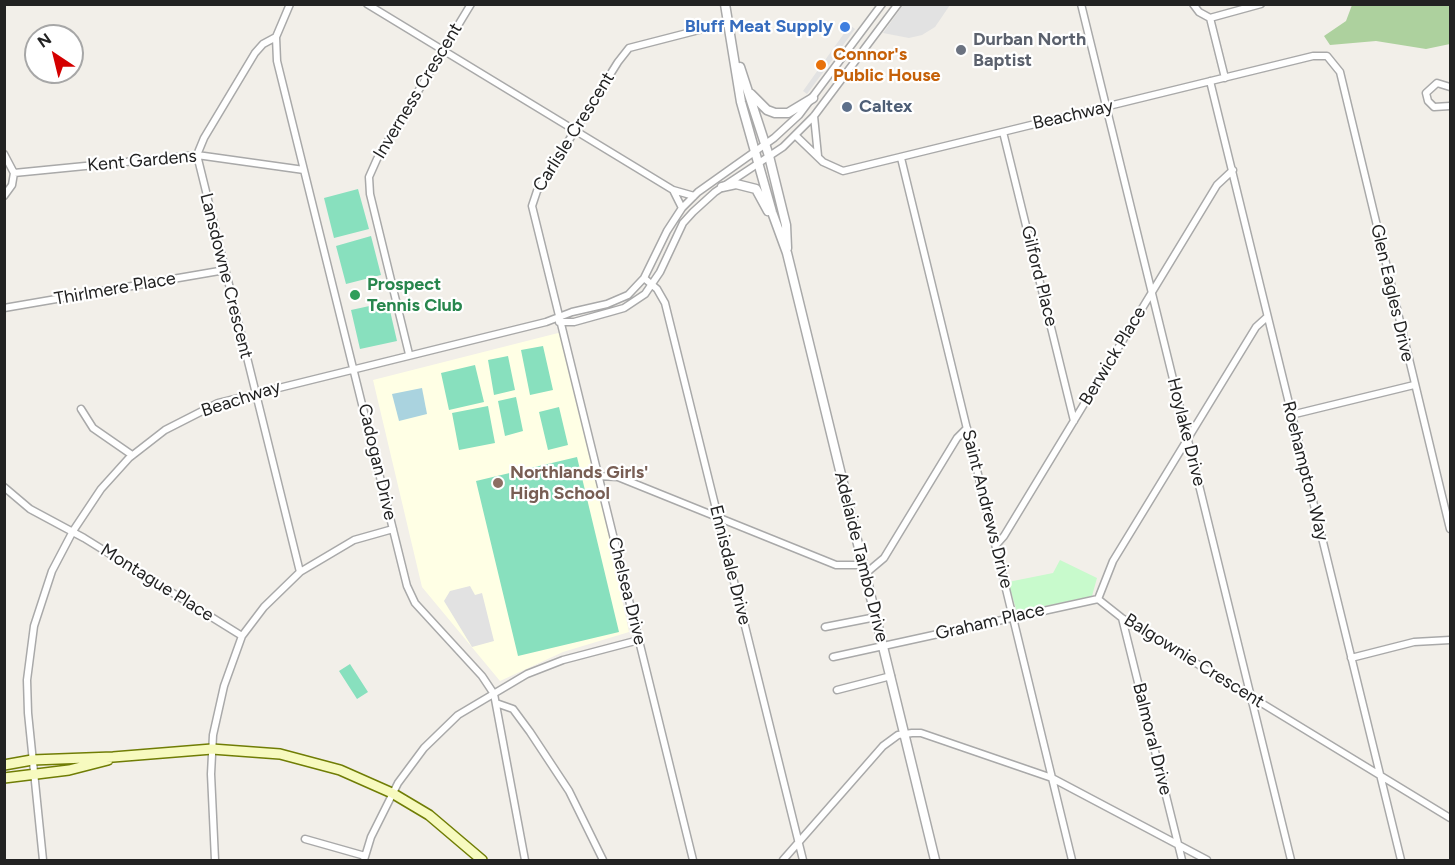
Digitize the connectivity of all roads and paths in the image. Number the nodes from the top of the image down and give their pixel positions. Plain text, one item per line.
1 (290, 4) edge
2 (367, 4) edge
3 (471, 4) edge
4 (725, 4) edge
5 (882, 4) edge
6 (898, 4) edge
7 (1082, 4) edge
8 (1193, 4) edge
9 (1261, 4) edge
10 (1210, 18) junction
11 (730, 22) junction
12 (276, 37) junction
13 (444, 51) junction
14 (736, 55) junction
15 (1331, 59) joint
16 (841, 61) junction
17 (850, 69) junction
18 (1225, 78) junction
19 (1210, 81) junction
20 (1450, 87) edge
21 (749, 91) junction
22 (813, 98) junction
23 (1450, 106) edge
24 (1107, 107) junction
25 (814, 116) junction
26 (575, 132) junction
27 (1003, 132) junction
28 (795, 135) junction
29 (766, 144) junction
30 (755, 152) junction
31 (4, 154) edge
32 (196, 154) junction
33 (769, 156) junction
34 (818, 157) junction
35 (901, 159) junction
36 (758, 163) junction
37 (304, 170) junction
38 (1233, 170) junction
39 (14, 173) junction
40 (722, 187) junction
41 (673, 190) junction
42 (4, 196) edge
43 (694, 196) junction
44 (682, 208) junction
45 (777, 227) junction
46 (787, 254) junction
47 (225, 270) junction
48 (644, 278) junction
49 (653, 284) junction
50 (1152, 291) junction
51 (4, 308) edge
52 (1267, 317) junction
53 (561, 319) junction
54 (409, 354) junction
55 (355, 368) junction
56 (1414, 385) junction
57 (254, 392) junction
58 (81, 409) dead end
59 (1292, 415) junction
60 (1074, 421) junction
61 (967, 428) junction
62 (1188, 438) junction
63 (132, 455) junction
64 (598, 476) junction
65 (4, 487) edge
66 (1450, 490) edge
67 (1442, 494) junction
68 (718, 517) junction
69 (393, 529) junction
70 (1450, 529) edge
71 (72, 531) junction
72 (996, 545) junction
73 (864, 569) junction
74 (300, 572) junction
75 (1098, 599) junction
76 (876, 617) junction
77 (1013, 617) junction
78 (1122, 618) junction
79 (825, 627) dead end
80 (242, 636) junction
81 (639, 640) junction
82 (1450, 640) edge
83 (882, 645) junction
84 (833, 657) dead end
85 (1351, 658) junction
86 (891, 676) junction
87 (837, 690) dead end
88 (494, 693) junction
89 (1250, 695) junction
90 (496, 703) junction
91 (904, 733) junction
92 (212, 749) junction
93 (112, 758) junction
94 (32, 760) junction
95 (4, 765) edge
96 (1379, 773) junction
97 (34, 776) junction
98 (4, 778) edge
99 (1052, 778) junction
100 (393, 793) junction
101 (1450, 818) edge
102 (305, 839) dead end
103 (798, 843) junction
104 (1178, 845) junction
105 (364, 858) edge
106 (43, 861) edge
107 (215, 861) edge
108 (482, 861) edge
109 (525, 861) edge
110 (603, 861) edge
111 (693, 861) edge
112 (783, 861) edge
113 (802, 861) edge
114 (935, 861) edge
115 (1072, 861) edge
116 (1182, 861) edge
117 (1207, 861) edge
118 (1291, 861) edge
119 (1401, 861) edge

1 - 12 street
2 - 13 street
3 - 13 street, Inverness Crescent
4 - 11 street, Adelaide Tambo Drive
5 - 16 street, Beachway
6 - 17 street, Beachway
7 - 24 street, Hoylake Drive
8 - 10 street
9 - 10 street
10 - 18 street
11 - 14 street, Adelaide Tambo Drive
11 - 26 street, Carlisle Crescent
12 - 32 street
12 - 37 street, Cadogan Drive
13 - 26 street
13 - 54 street, Inverness Crescent
14 - 21 street, Adelaide Tambo Drive
14 - 30 street, Adelaide Tambo Drive
15 - 18 street, Beachway
15 - 56 street, Glen Eagles Drive
16 - 17 street
16 - 22 street, Beachway
17 - 25 street, Beachway
18 - 19 street, Beachway
19 - 24 street, Beachway
19 - 38 street, Roehampton Way
20 - 23 street
21 - 22 street
21 - 29 street, Adelaide Tambo Drive
22 - 29 street, Beachway
24 - 27 street, Beachway
24 - 50 street, Hoylake Drive
25 - 28 street, Beachway
25 - 34 street
26 - 41 street
26 - 53 street, Carlisle Crescent
27 - 35 street, Beachway
27 - 60 street, Gilford Place
28 - 33 street, Beachway
28 - 34 street, Beachway
29 - 30 street, Beachway
29 - 33 street, Adelaide Tambo Drive
30 - 36 street, Adelaide Tambo Drive
30 - 43 street, Beachway
31 - 39 street
32 - 37 street, Kent Gardens
32 - 39 street, Kent Gardens
32 - 47 street, Lansdowne Crescent
33 - 36 street, Beachway
33 - 46 street, Adelaide Tambo Drive
34 - 35 street, Beachway
35 - 61 street, Saint Andrews Drive
36 - 40 street, Beachway
36 - 45 street, Adelaide Tambo Drive
37 - 55 street, Cadogan Drive
38 - 50 street, Berwick Place
38 - 52 street, Roehampton Way
39 - 42 street
40 - 45 street
40 - 49 street, Beachway
41 - 43 street
41 - 44 street
43 - 44 street, Beachway
44 - 48 street, Beachway
45 - 46 street, Adelaide Tambo Drive
46 - 73 street, Adelaide Tambo Drive
47 - 51 street, Thirlmere Place
47 - 57 street, Lansdowne Crescent
48 - 49 street, Ennisdale Drive
48 - 53 street, Beachway
49 - 53 street, Beachway
49 - 68 street, Ennisdale Drive
50 - 60 street, Berwick Place
50 - 62 street, Hoylake Drive
52 - 59 street, Roehampton Way
52 - 62 street
53 - 54 street, Beachway
53 - 64 street, Chelsea Drive
54 - 55 street, Beachway
55 - 57 street, Beachway
55 - 69 street, Cadogan Drive
56 - 59 street
56 - 67 street, Glen Eagles Drive
57 - 63 street, Beachway
57 - 74 street, Lansdowne Crescent
58 - 63 street
59 - 85 street, Roehampton Way
60 - 72 street, Berwick Place
61 - 72 street, Saint Andrews Drive
61 - 73 street
62 - 75 street
62 - 89 street, Hoylake Drive
63 - 71 street, Beachway
64 - 68 street
64 - 81 street, Chelsea Drive
65 - 71 street, Montague Place
66 - 67 street
67 - 70 street, Glen Eagles Drive
68 - 73 street
68 - 103 street, Ennisdale Drive
69 - 74 street
69 - 88 street, Cadogan Drive
71 - 80 street, Montague Place
71 - 94 street, Beachway
72 - 77 street, Saint Andrews Drive
73 - 76 street, Adelaide Tambo Drive
74 - 80 street
75 - 77 street, Graham Place
75 - 78 street, Balgownie Crescent
76 - 79 street
76 - 83 street, Adelaide Tambo Drive
77 - 83 street, Graham Place
77 - 99 street, Saint Andrews Drive
78 - 89 street, Balgownie Crescent
78 - 104 street, Balmoral Drive
80 - 92 street
81 - 88 street
81 - 111 street, Chelsea Drive
82 - 85 street
83 - 84 street, Graham Place
83 - 86 street, Adelaide Tambo Drive
85 - 96 street, Roehampton Way
86 - 87 street
86 - 91 street, Adelaide Tambo Drive
88 - 90 street, Cadogan Drive
88 - 100 street
89 - 96 street, Balgownie Crescent
89 - 118 street, Hoylake Drive
90 - 109 street, Cadogan Drive
90 - 110 street
91 - 99 street
91 - 103 street
91 - 114 street, Adelaide Tambo Drive
92 - 93 main road
92 - 100 main road
92 - 107 street
93 - 94 main road
93 - 97 main road
94 - 95 main road
94 - 97 street, Beachway
96 - 101 street, Balgownie Crescent
96 - 119 street, Roehampton Way
97 - 98 main road
97 - 106 street, Beachway
99 - 104 street
99 - 115 street, Saint Andrews Drive
100 - 105 street
100 - 108 main road
102 - 105 street
103 - 112 street
103 - 113 street, Ennisdale Drive
104 - 116 street, Balmoral Drive
104 - 117 street

